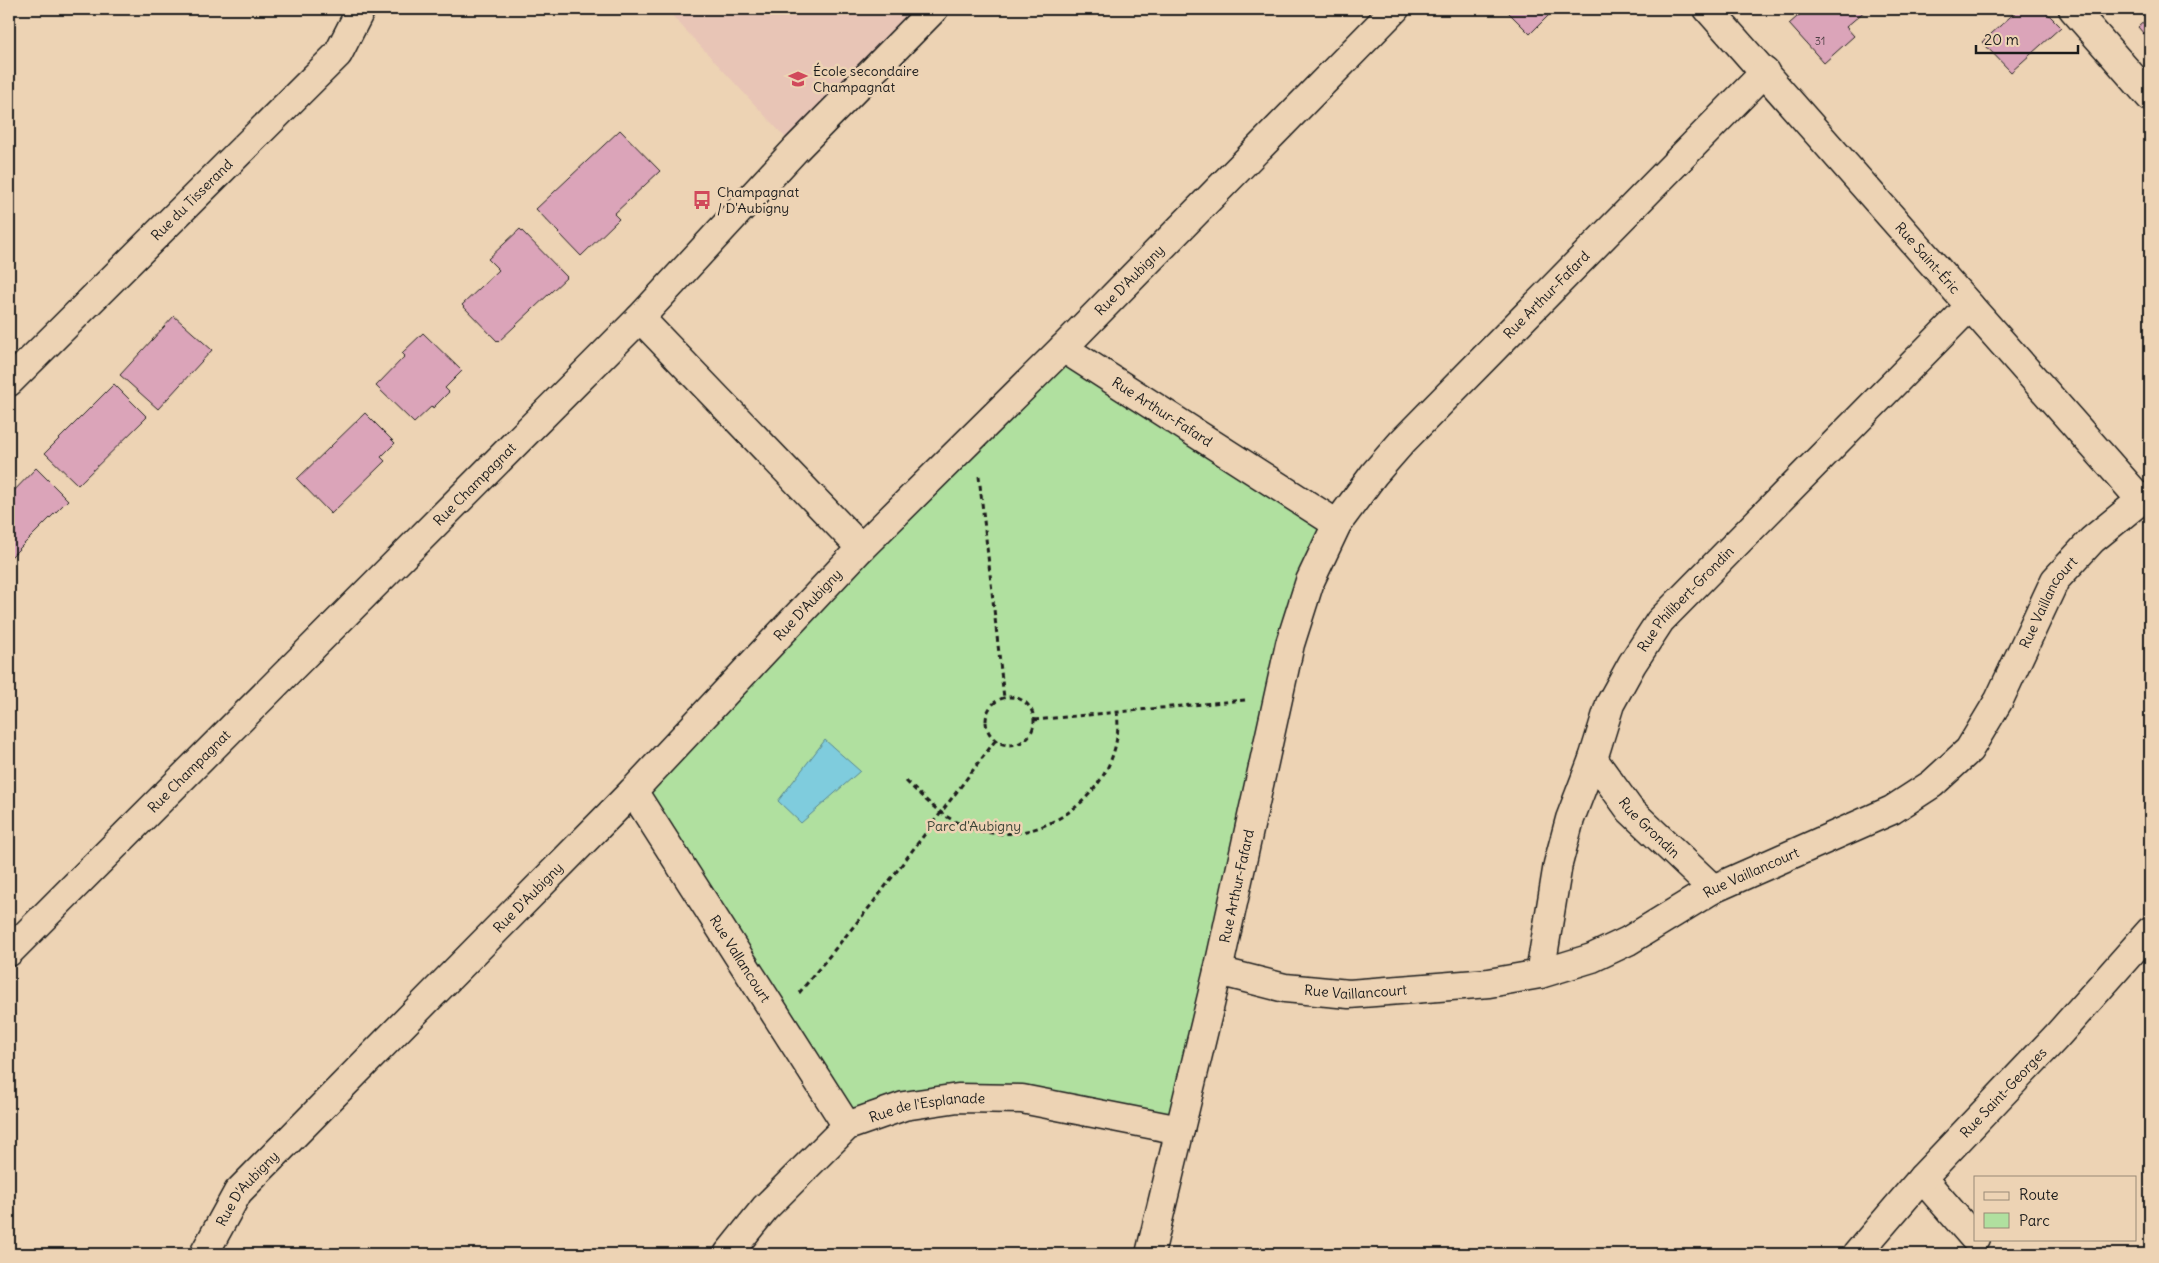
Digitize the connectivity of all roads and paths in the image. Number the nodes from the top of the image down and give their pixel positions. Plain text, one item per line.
1 (361, 9) edge
2 (934, 9) edge
3 (1394, 9) edge
4 (1708, 9) edge
5 (2073, 9) edge
6 (1765, 72) junction
7 (2150, 97) edge
8 (1970, 306) junction
9 (640, 318) junction
10 (1063, 348) junction
11 (9, 382) edge
12 (974, 436) junction
13 (2146, 498) edge
14 (1337, 524) junction
15 (861, 548) junction
16 (1278, 697) junction
17 (1004, 698) junction
18 (1118, 712) junction
19 (1034, 720) junction
20 (996, 741) junction
21 (1593, 759) junction
22 (906, 781) dead end
23 (633, 791) junction
24 (940, 814) junction
25 (1713, 889) junction
26 (2149, 937) edge
27 (9, 952) edge
28 (1218, 971) junction
29 (1540, 974) junction
30 (778, 1019) junction
31 (847, 1126) junction
32 (1180, 1130) junction
33 (1922, 1178) junction
34 (1974, 1238) edge
35 (1976, 1240) edge
36 (204, 1254) edge
37 (728, 1254) edge
38 (1150, 1254) edge
39 (1857, 1254) edge
40 (1989, 1254) edge

1 - 11 street, Rue du Tisserand
2 - 9 street, Rue Champagnat
3 - 10 street, Rue D'Aubigny
4 - 6 street, Rue Saint-Éric
5 - 7 street
6 - 8 street, Rue Saint-Éric
6 - 14 street, Rue Arthur-Fafard
8 - 13 street, Rue Saint-Éric
8 - 21 street, Rue Philibert-Grondin
9 - 15 street
9 - 27 street, Rue Champagnat
10 - 12 street, Rue D'Aubigny
10 - 14 street, Rue Arthur-Fafard
12 - 15 street, Rue D'Aubigny
12 - 17 path
13 - 25 street, Rue Vaillancourt
14 - 16 street, Rue Arthur-Fafard
15 - 23 street, Rue D'Aubigny
16 - 18 path
16 - 28 street, Rue Arthur-Fafard
17 - 19 path
17 - 20 path
18 - 19 path
18 - 24 path
19 - 20 path
20 - 24 path
21 - 25 street, Rue Grondin
21 - 29 street, Rue Philibert-Grondin
22 - 24 path
23 - 30 street, Rue Vallancourt
23 - 36 street, Rue D'Aubigny
24 - 30 path
25 - 29 street, Rue Vaillancourt
26 - 33 street, Rue Saint-Georges
28 - 29 street, Rue Vaillancourt
28 - 32 street, Rue Arthur-Fafard
30 - 31 street, Rue Vallancourt
31 - 32 street, Rue de l'Esplanade
31 - 37 street, Rue de l'Esplanade
32 - 38 street, Rue Arthur-Fafard
33 - 34 street
33 - 39 street, Rue Saint-Georges
35 - 40 street

